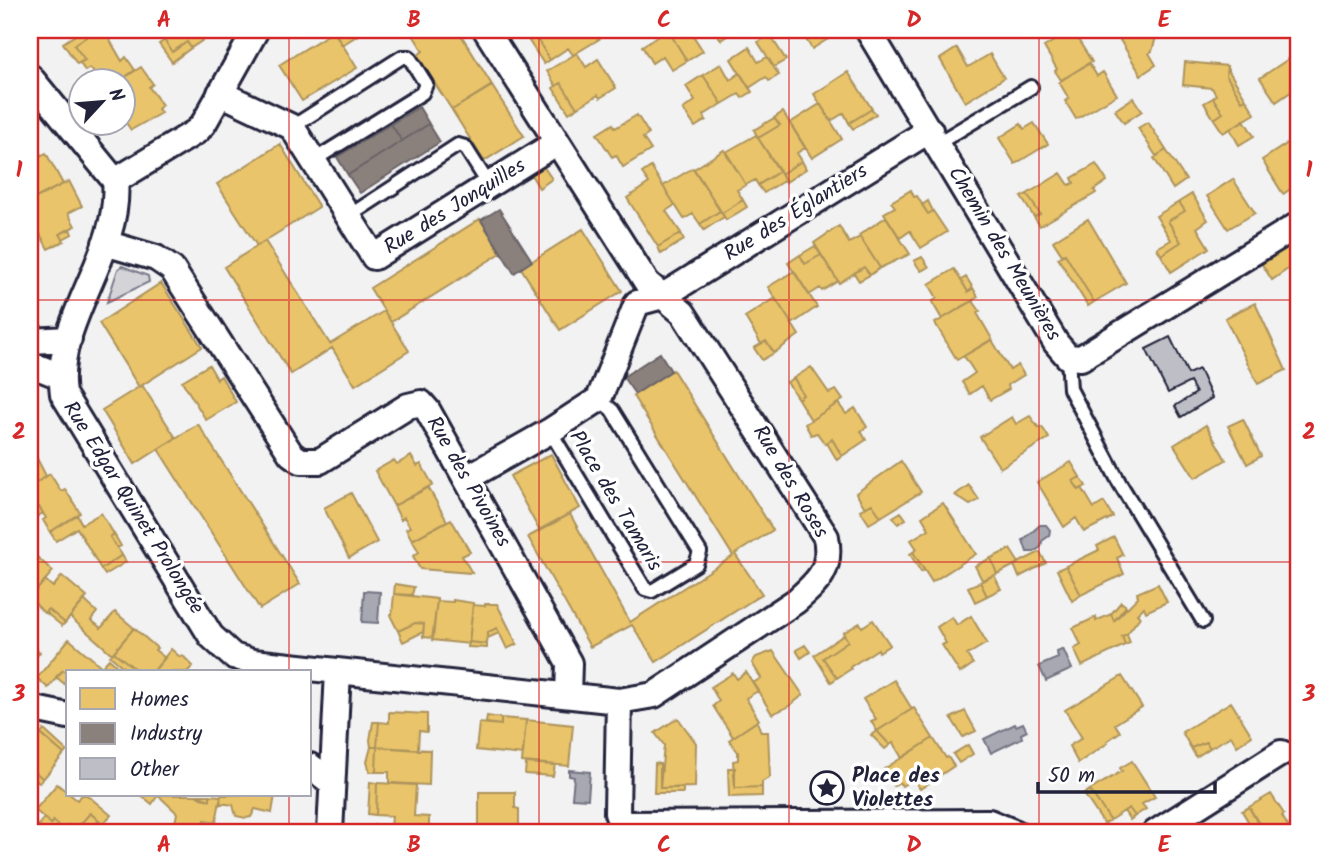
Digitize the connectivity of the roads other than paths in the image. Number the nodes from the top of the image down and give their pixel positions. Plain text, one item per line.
1 (256, 30) edge
2 (486, 30) edge
3 (869, 30) edge
4 (1294, 30) edge
5 (1298, 36) edge
6 (30, 77) edge
7 (1031, 87) dead end
8 (220, 93) junction
9 (292, 127) junction
10 (934, 136) junction
11 (556, 143) junction
12 (314, 160) junction
13 (115, 181) junction
14 (489, 185) junction
15 (349, 216) junction
16 (1298, 225) edge
17 (105, 243) junction
18 (663, 296) junction
19 (69, 339) junction
20 (30, 341) edge
21 (1068, 356) junction
22 (30, 364) edge
23 (60, 376) junction
24 (599, 399) junction
25 (550, 431) junction
26 (467, 478) junction
27 (1203, 621) dead end
28 (338, 671) junction
29 (568, 695) junction
30 (619, 701) junction
31 (30, 708) edge
32 (66, 716) edge
33 (1281, 753) dead end
34 (334, 755) junction
35 (312, 764) edge
36 (312, 767) edge
37 (332, 783) junction
38 (611, 827) edge
39 (330, 833) edge
40 (1016, 833) edge
41 (1155, 833) edge

1 - 8 street
2 - 11 street, Rue des Roses
3 - 10 street, Chemin des Meunières
4 - 5 lane
6 - 13 street
7 - 10 lane
8 - 9 street
8 - 13 street
9 - 12 street, Rue des Jonquilles
9 - 12 lane
10 - 18 street, Rue des Églantiers
10 - 21 street, Chemin des Meunières
11 - 14 street, Rue des Jonquilles
11 - 18 street, Rue des Roses
12 - 15 street, Rue des Jonquilles
13 - 17 street, Rue Edgar Quinet Prolongée
14 - 15 lane
14 - 15 street, Rue des Jonquilles
16 - 21 street, Chemin des Meunières
17 - 19 street, Rue Edgar Quinet Prolongée
17 - 26 street, Rue des Pivoines
18 - 24 street, Rue des Églantiers
18 - 30 street, Rue des Roses
19 - 20 street
19 - 23 street, Rue Edgar Quinet Prolongée
21 - 27 lane
22 - 23 street
23 - 28 street, Rue Edgar Quinet Prolongée
24 - 25 street
24 - 25 lane, Place des Tamaris
25 - 26 street
26 - 29 street, Rue des Pivoines
28 - 29 street, Rue des Roses
28 - 34 street
29 - 30 street, Rue des Roses
30 - 38 street
31 - 32 street
33 - 41 street
34 - 35 street
34 - 37 street
36 - 37 street
37 - 39 street
38 - 40 street

